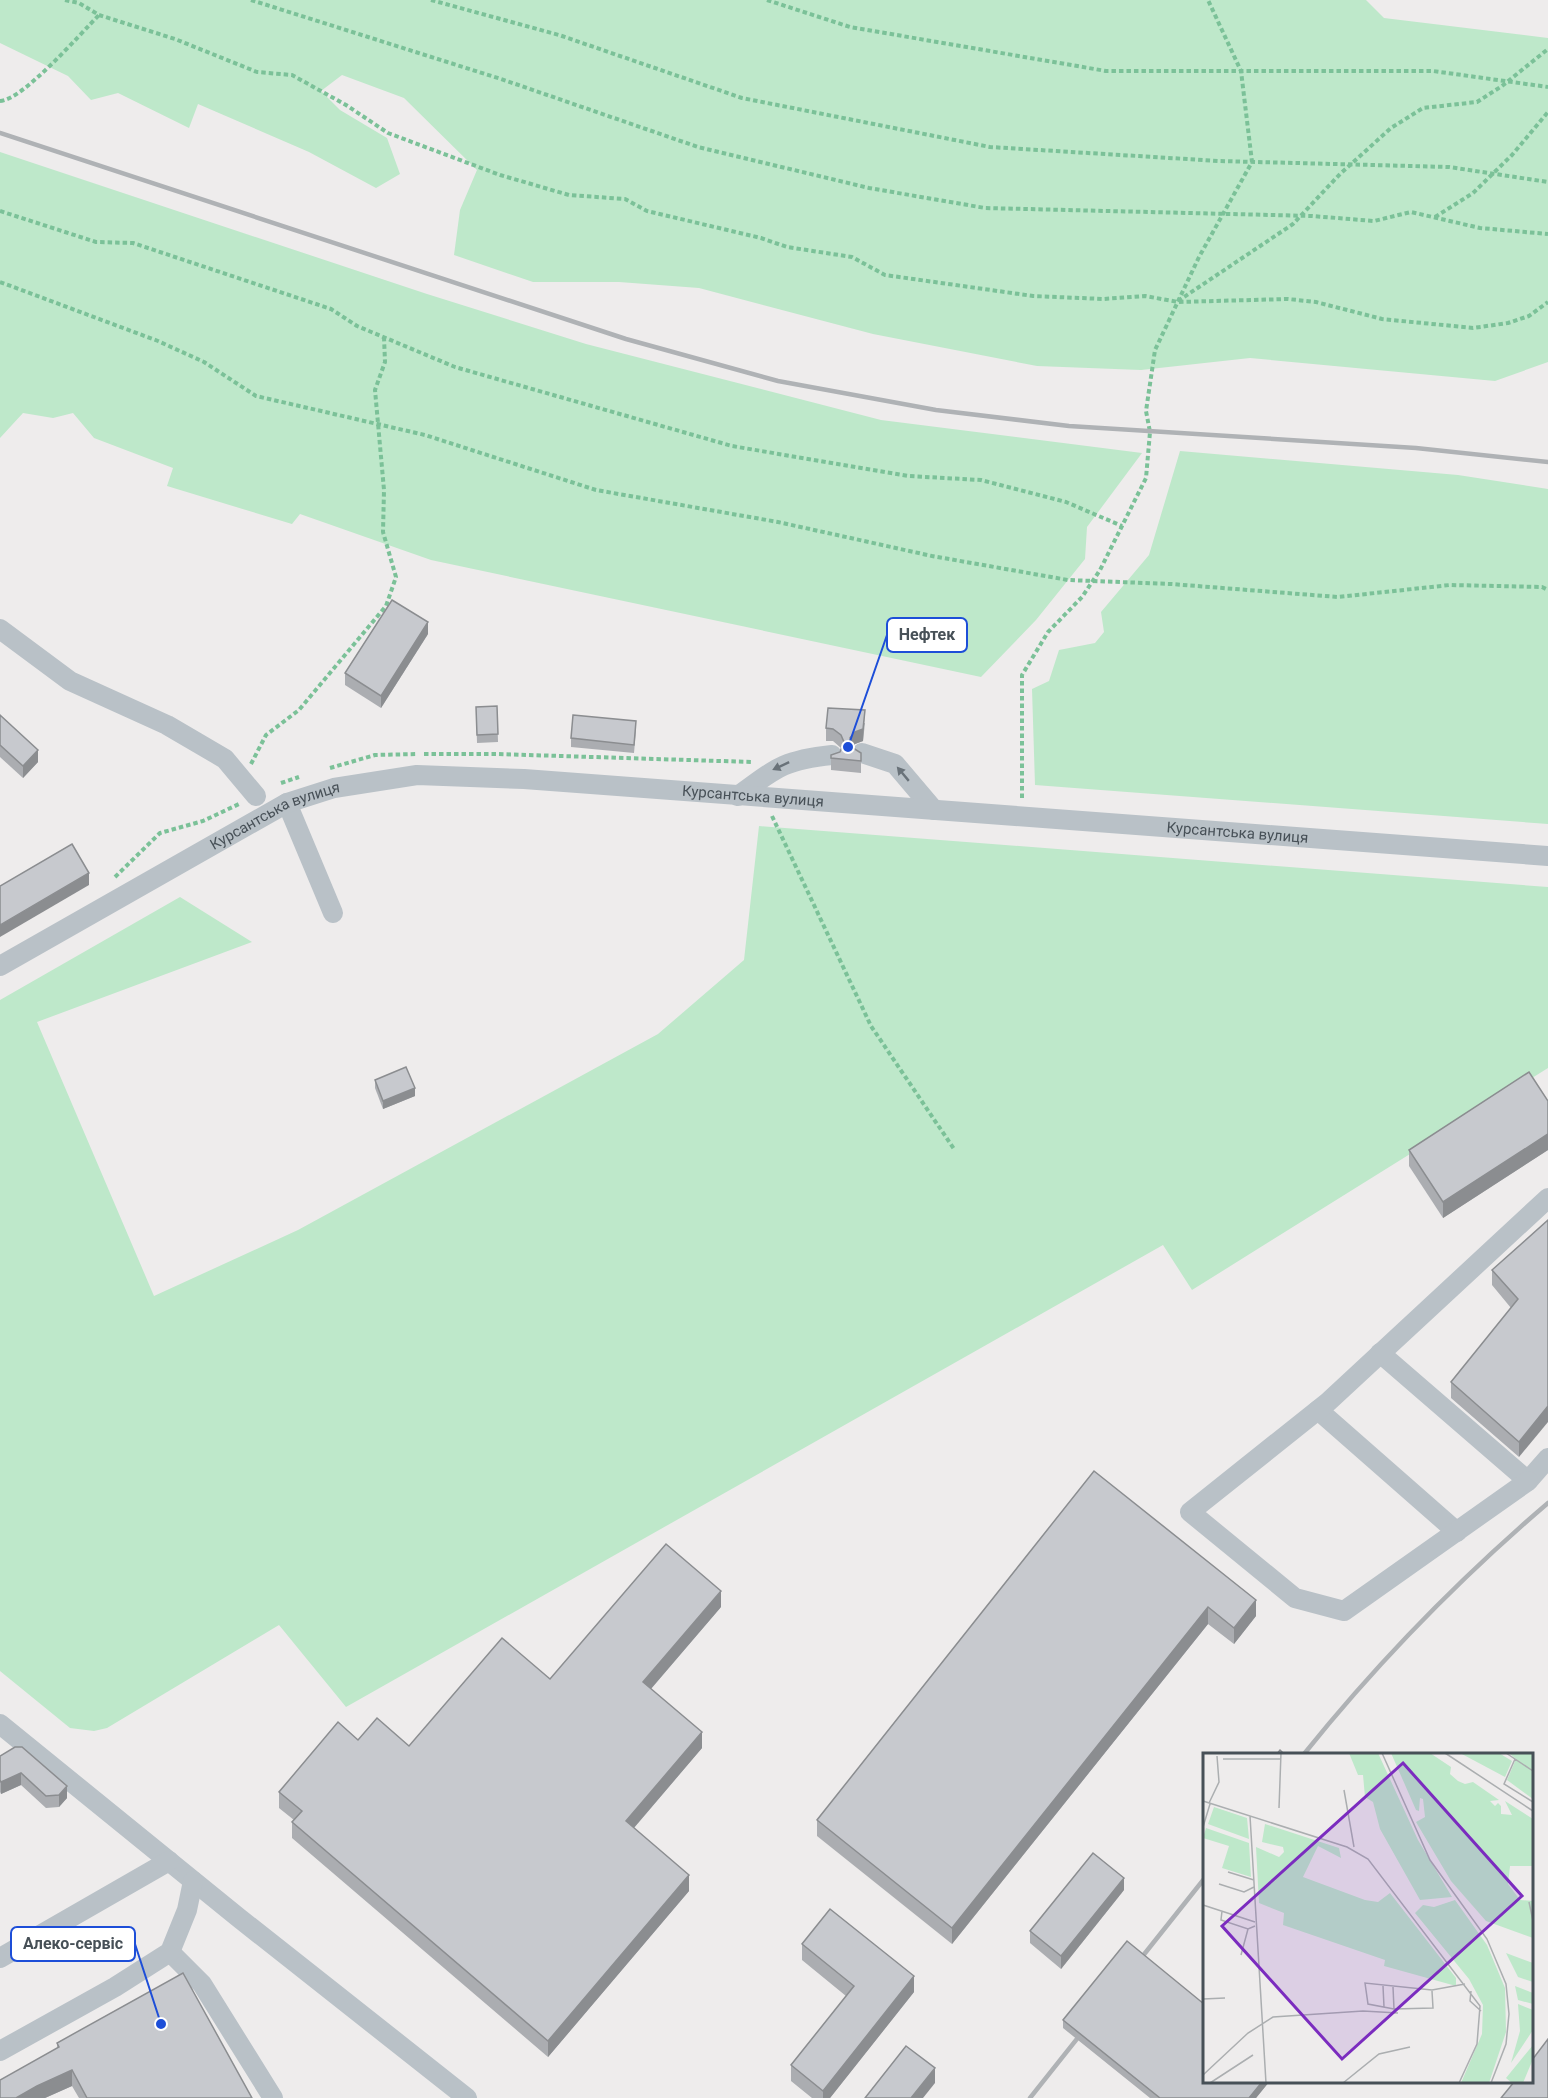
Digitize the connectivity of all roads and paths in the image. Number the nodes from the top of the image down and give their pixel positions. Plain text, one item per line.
1 (65, 0) edge
2 (251, 0) edge
3 (431, 0) edge
4 (767, 0) edge
5 (1208, 0) edge
6 (99, 15) junction
7 (1548, 49) edge
8 (1241, 71) junction
9 (1508, 81) junction
10 (1548, 87) edge
11 (0, 102) edge
12 (1548, 112) edge
13 (1252, 162) junction
14 (1353, 164) junction
15 (1493, 173) junction
16 (1548, 182) edge
17 (0, 211) edge
18 (1223, 214) junction
19 (1303, 216) junction
20 (1434, 218) junction
21 (1548, 234) edge
22 (0, 282) edge
23 (1178, 302) junction
24 (1548, 302) edge
25 (384, 337) junction
26 (378, 425) junction
27 (1122, 526) junction
28 (1093, 581) junction
29 (1548, 590) edge
30 (0, 629) edge
31 (862, 753) edge
32 (832, 755) edge
33 (249, 788) joint
34 (738, 796) junction
35 (763, 797) junction
36 (287, 803) junction
37 (934, 810) junction
38 (1023, 817) junction
39 (1548, 856) edge
40 (333, 914) dead end
41 (0, 966) edge
42 (954, 1149) dead end
43 (1548, 1198) edge
44 (1380, 1353) junction
45 (1318, 1410) junction
46 (1548, 1458) edge
47 (1528, 1481) junction
48 (1457, 1532) junction
49 (0, 1724) edge
50 (169, 1861) junction
51 (193, 1881) junction
52 (170, 1952) junction
53 (0, 1958) edge
54 (0, 2051) edge
55 (273, 2098) edge
56 (467, 2098) edge

1 - 6 path
2 - 18 path
3 - 13 path
4 - 8 path
5 - 8 path
6 - 11 path
6 - 23 path
7 - 9 path
8 - 9 path
8 - 13 path
9 - 10 path
9 - 14 path
12 - 15 path
13 - 14 path
13 - 18 path
14 - 15 path
14 - 19 path
15 - 16 path
15 - 20 path
17 - 25 path
18 - 19 path
18 - 23 path
19 - 20 path
19 - 23 path
20 - 21 path
22 - 26 path
23 - 24 path
23 - 27 path
25 - 26 path
25 - 27 path
26 - 28 path
26 - 33 path
27 - 28 path
28 - 29 path
28 - 38 path
30 - 33 street
37 -> 31 street
32 -> 34 street
34 - 35 street, Курсантська вулиця
34 - 36 street, Курсантська вулиця
35 - 37 street, Курсантська вулиця
35 - 42 path
36 - 40 street
36 - 41 street, Курсантська вулиця
37 - 38 street, Курсантська вулиця
38 - 39 street, Курсантська вулиця
43 - 44 street
44 - 45 street
44 - 47 street
45 - 48 street
45 - 48 street
46 - 47 street
47 - 48 street
49 - 50 street
50 - 51 street
50 - 53 street
51 - 52 street
51 - 56 street
52 - 54 street
52 - 55 street

